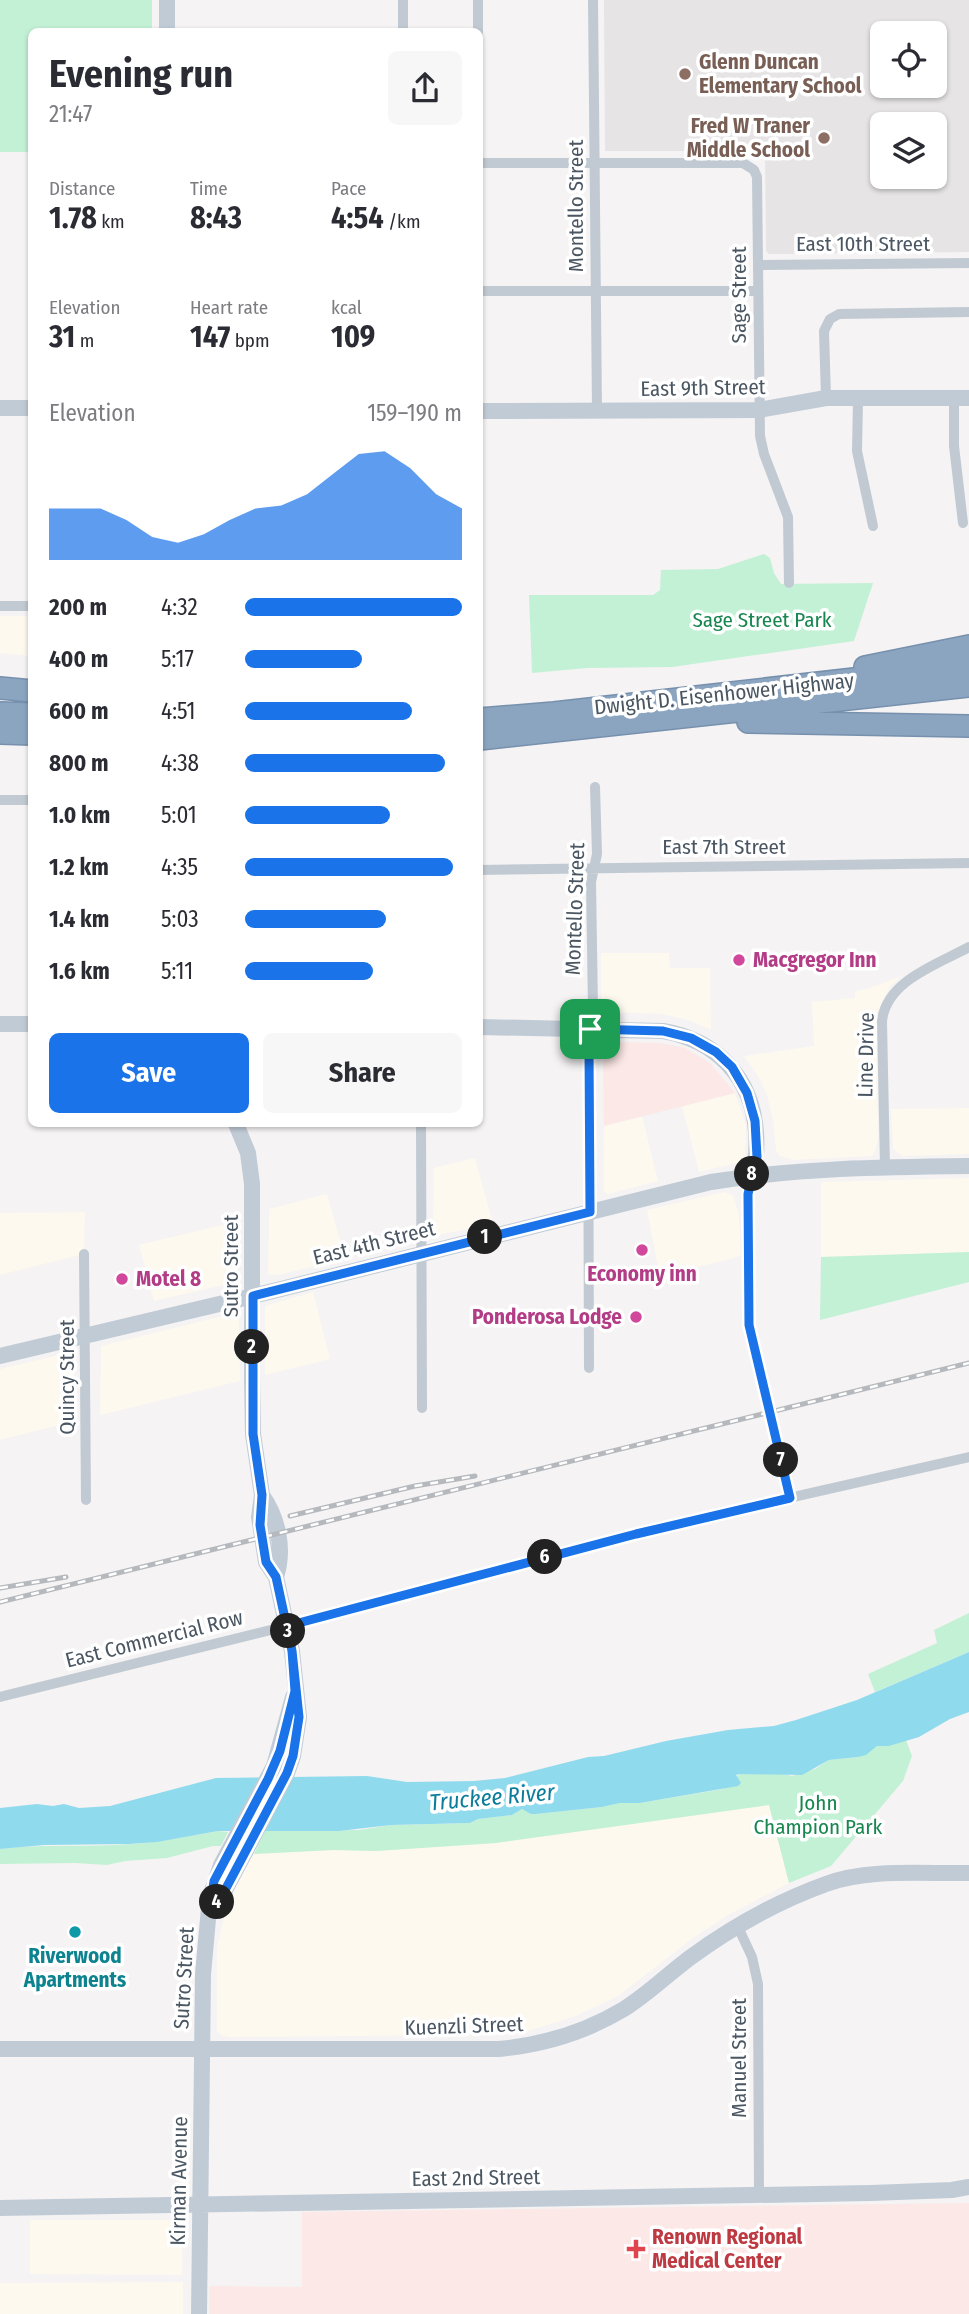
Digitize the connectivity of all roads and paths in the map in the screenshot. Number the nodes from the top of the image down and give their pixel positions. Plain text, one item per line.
1 (167, 0) edge
2 (403, 0) edge
3 (478, 0) edge
4 (593, 0) edge
5 (167, 28) edge
6 (403, 28) edge
7 (478, 28) edge
8 (483, 163) edge
9 (596, 163) junction
10 (969, 263) edge
11 (758, 265) junction
12 (596, 291) junction
13 (758, 291) junction
14 (483, 292) edge
15 (969, 312) edge
16 (826, 398) junction
17 (961, 398) edge
18 (858, 399) junction
19 (0, 408) edge
20 (28, 408) edge
21 (758, 410) junction
22 (483, 411) edge
23 (597, 411) junction
24 (962, 523) dead end
25 (873, 526) dead end
26 (789, 583) dead end
27 (0, 606) edge
28 (28, 606) edge
29 (969, 646) edge
30 (969, 666) edge
31 (809, 684) junction
32 (969, 686) edge
33 (0, 688) edge
34 (28, 691) edge
35 (0, 713) edge
36 (28, 714) edge
37 (483, 719) edge
38 (662, 720) junction
39 (969, 726) edge
40 (0, 733) edge
41 (28, 734) edge
42 (483, 739) edge
43 (0, 746) edge
44 (28, 746) edge
45 (596, 787) dead end
46 (0, 800) edge
47 (28, 800) edge
48 (969, 863) edge
49 (594, 868) junction
50 (483, 870) edge
51 (969, 947) edge
52 (0, 1024) edge
53 (28, 1024) edge
54 (483, 1027) edge
55 (590, 1029) junction
56 (237, 1127) edge
57 (421, 1127) edge
58 (969, 1166) edge
59 (885, 1167) junction
60 (752, 1175) junction
61 (590, 1212) junction
62 (422, 1252) junction
63 (84, 1254) dead end
64 (253, 1296) junction
65 (86, 1335) junction
66 (0, 1356) edge
67 (590, 1368) dead end
68 (422, 1408) dead end
69 (969, 1457) edge
70 (790, 1498) junction
71 (86, 1500) dead end
72 (287, 1626) junction
73 (0, 1697) edge
74 (969, 1873) edge
75 (738, 1927) junction
76 (0, 2049) edge
77 (202, 2049) junction
78 (969, 2186) edge
79 (952, 2190) junction
80 (759, 2194) junction
81 (969, 2196) edge
82 (199, 2205) junction
83 (0, 2208) edge
84 (199, 2314) edge

1 - 5 main road
2 - 6 street
3 - 7 street
4 - 9 street, Montello Street
8 - 9 street
9 - 11 street, Sage Street
9 - 12 street, Montello Street
10 - 11 street, East 10th Street
11 - 13 street, Sage Street
12 - 13 street
12 - 14 street
12 - 23 street, Montello Street
13 - 21 street, Sage Street
15 - 16 street
16 - 18 main road, East 9th Street
16 - 21 main road, East 9th Street
17 - 18 main road, East 9th Street
17 - 24 street
18 - 25 street
19 - 20 main road
21 - 23 main road, East 9th Street
21 - 26 street, Sage Street
22 - 23 main road, East 9th Street
27 - 28 street
29 - 31 highway
30 - 31 highway, Dwight D. Eisenhower Highway
31 - 37 highway, Dwight D. Eisenhower Highway
32 - 38 highway, Dwight D. Eisenhower Highway
33 - 34 highway
35 - 36 highway
38 - 39 highway
38 - 42 highway, Dwight D. Eisenhower Highway
40 - 41 highway
43 - 44 highway
45 - 49 street, Montello Street
46 - 47 street
48 - 49 street, East 7th Street
49 - 50 street, East 7th Street
49 - 55 street, Montello Street
51 - 59 street, Line Drive
52 - 53 main road
54 - 55 main road
55 - 60 main road
55 - 61 street, Montello Street
56 - 64 main road, Sutro Street
57 - 62 street
58 - 59 main road, East 4th Street
59 - 60 main road, East 4th Street
60 - 61 main road, East 4th Street
60 - 70 street
61 - 62 main road, East 4th Street
61 - 67 street, Montello Street
62 - 64 main road, East 4th Street
62 - 68 street
63 - 65 street, Quincy Street
64 - 65 main road, East 4th Street
64 - 72 main road, Sutro Street
65 - 66 main road, East 4th Street
65 - 71 street, Quincy Street
69 - 70 street, East Commercial Row
70 - 72 street, East Commercial Row
72 - 73 street, East Commercial Row
72 - 77 main road, Sutro Street
74 - 75 main road, Kuenzli Street
75 - 77 main road, Kuenzli Street
75 - 80 street, Manuel Street
76 - 77 main road, Kuenzli Street
77 - 82 main road, Kirman Avenue
78 - 79 main road, East 2nd Street
79 - 80 main road, East 2nd Street
79 - 81 main road, East 2nd Street
80 - 82 main road, East 2nd Street
82 - 83 main road, East 2nd Street
82 - 84 main road, Kirman Avenue

